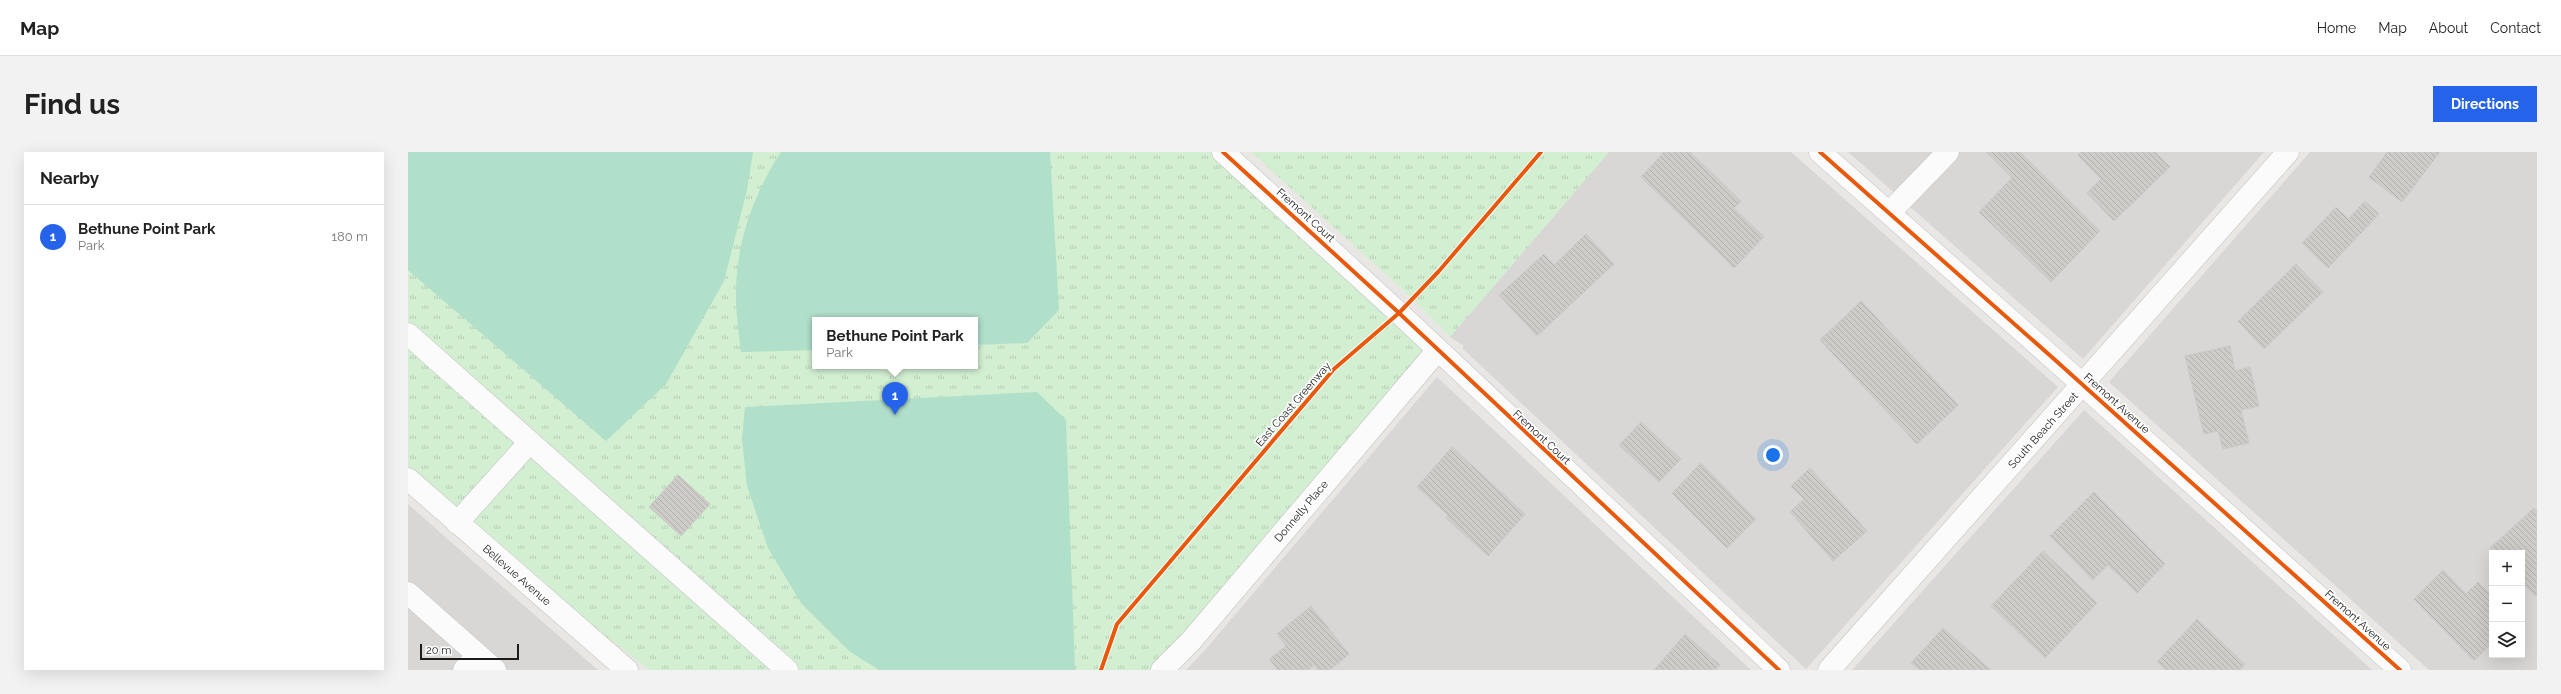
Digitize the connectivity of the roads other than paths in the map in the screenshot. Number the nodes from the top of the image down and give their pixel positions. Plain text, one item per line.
1 (1223, 152) edge
2 (1820, 152) edge
3 (1948, 152) edge
4 (2288, 152) edge
5 (1889, 213) junction
6 (408, 334) edge
7 (1437, 351) junction
8 (2084, 385) junction
9 (530, 442) junction
10 (408, 479) edge
11 (457, 523) junction
12 (408, 593) edge
13 (471, 662) edge
14 (495, 670) edge
15 (627, 670) edge
16 (787, 670) edge
17 (1162, 670) edge
18 (1779, 670) edge
19 (1829, 670) edge
20 (2400, 670) edge

1 - 7 street, Fremont Court
2 - 5 street, Fremont Avenue
3 - 5 street
4 - 8 street, South Beach Street
5 - 8 street, Fremont Avenue
6 - 9 street
7 - 17 street, Donnelly Place
7 - 18 street, Fremont Court
8 - 19 street, South Beach Street
8 - 20 street, Fremont Avenue
9 - 11 street
9 - 16 street
10 - 11 street, Bellevue Avenue
11 - 15 street, Bellevue Avenue
12 - 13 street
13 - 14 street

